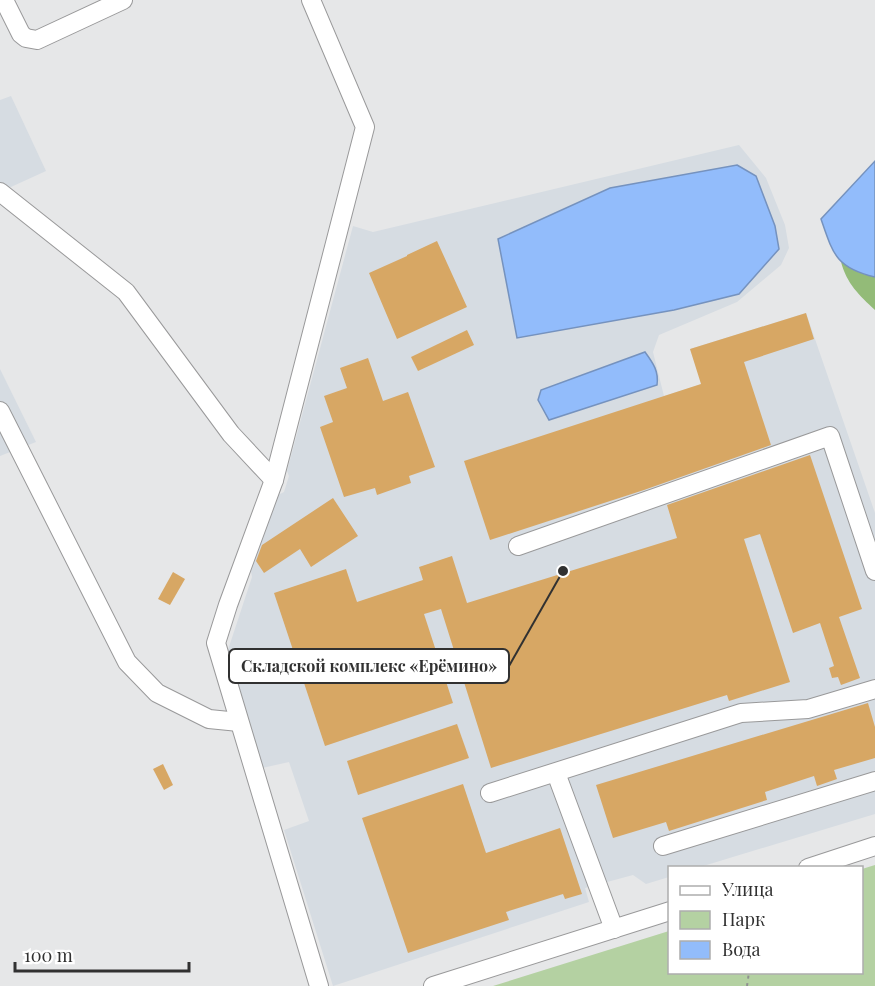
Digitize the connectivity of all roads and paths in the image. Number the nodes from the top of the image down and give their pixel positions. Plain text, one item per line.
1 (4, 0) edge
2 (123, 0) edge
3 (311, 0) edge
4 (0, 192) edge
5 (0, 411) edge
6 (274, 480) junction
7 (518, 546) dead end
8 (875, 571) edge
9 (875, 689) edge
10 (239, 722) junction
11 (556, 773) junction
12 (875, 781) edge
13 (490, 793) dead end
14 (663, 846) dead end
15 (875, 846) edge
16 (811, 866) edge
17 (668, 911) edge
18 (614, 928) junction
19 (319, 986) edge
20 (433, 986) edge

1 - 2 street
3 - 6 street
4 - 6 street
5 - 10 street
6 - 10 street
7 - 8 street
9 - 11 street
10 - 19 street
11 - 13 street
11 - 18 street
12 - 14 street
15 - 16 street
17 - 18 street
18 - 20 street

